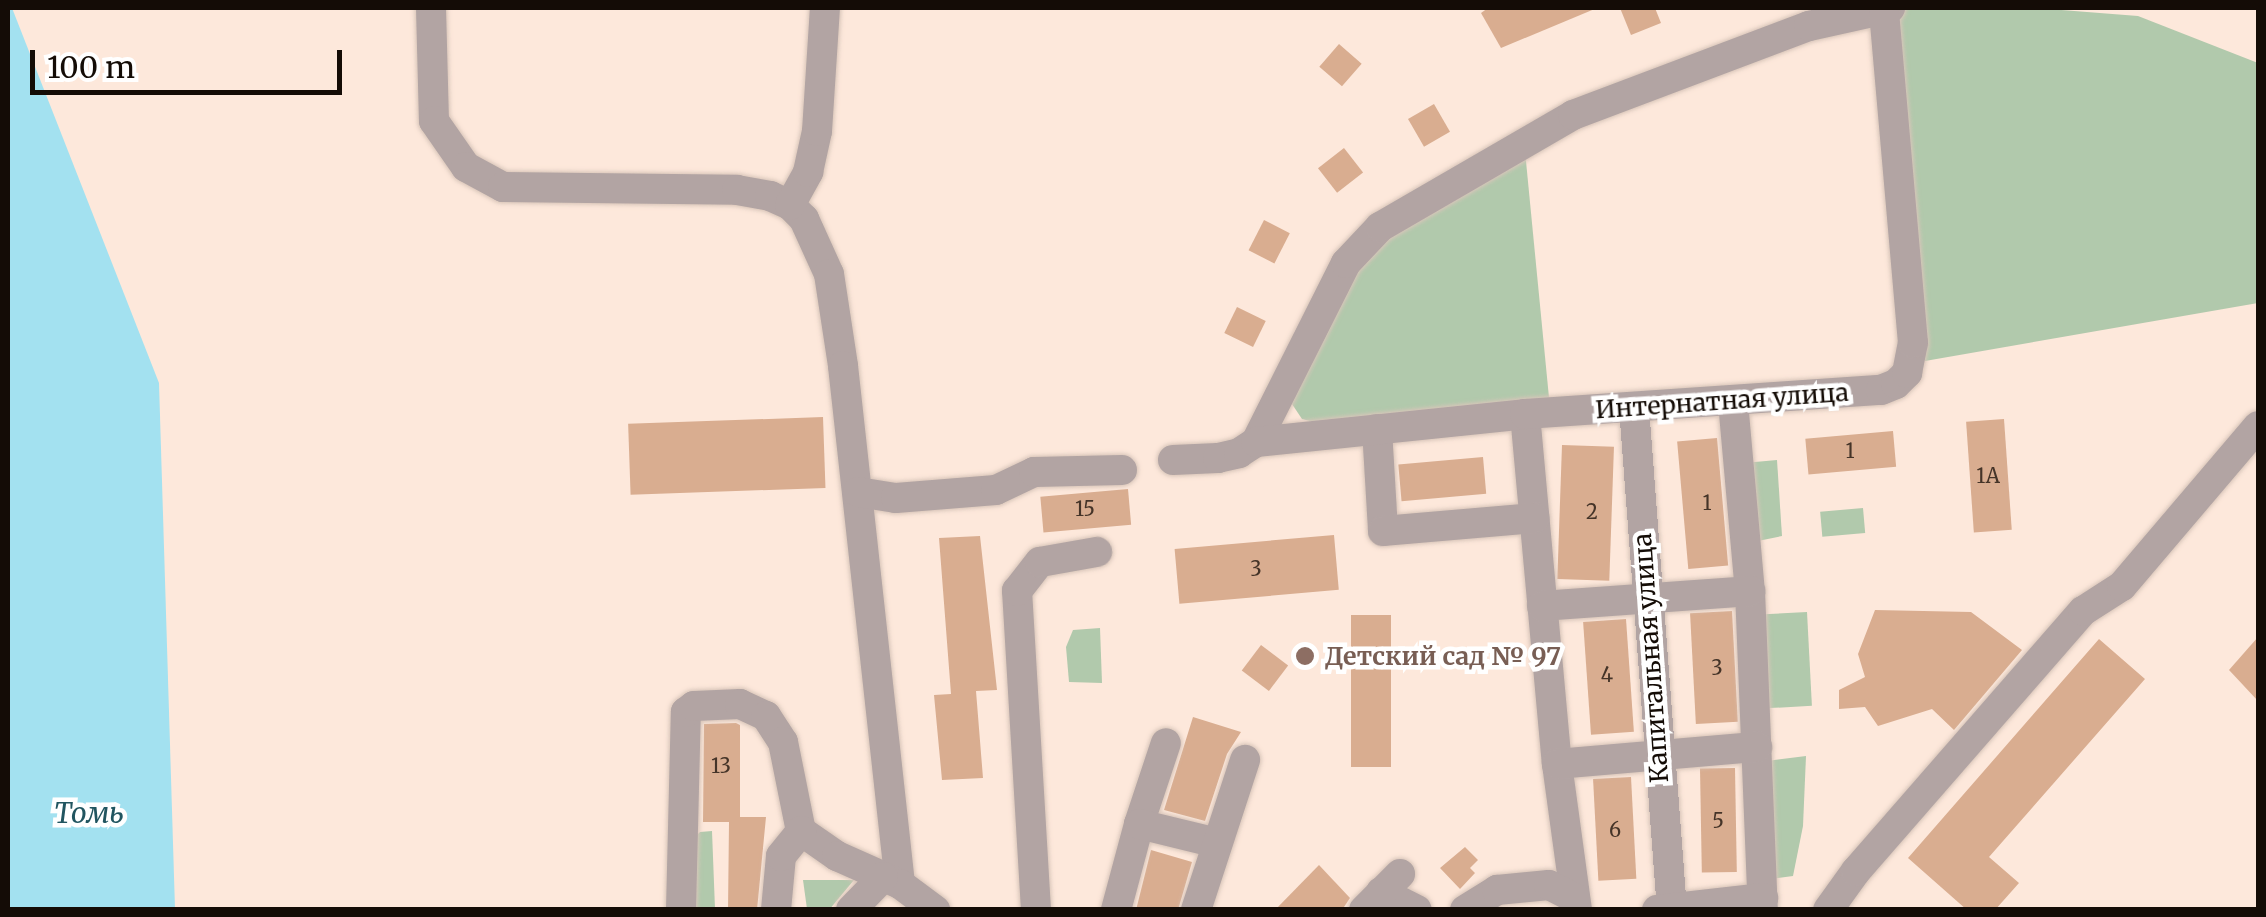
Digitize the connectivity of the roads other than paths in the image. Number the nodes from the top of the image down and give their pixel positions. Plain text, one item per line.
1 (431, 8) edge
2 (825, 8) edge
3 (1887, 9) edge
4 (790, 206) junction
5 (1734, 402) junction
6 (1634, 407) junction
7 (1525, 414) junction
8 (2258, 426) edge
9 (1378, 429) junction
10 (1256, 442) junction
11 (1173, 460) dead end
12 (1122, 470) dead end
13 (858, 492) junction
14 (1534, 518) junction
15 (1098, 552) dead end
16 (1750, 591) junction
17 (1646, 599) junction
18 (1542, 606) junction
19 (1166, 743) dead end
20 (1757, 747) junction
21 (1658, 757) junction
22 (1245, 760) dead end
23 (1558, 764) junction
24 (1139, 824) junction
25 (801, 831) junction
26 (1217, 843) junction
27 (892, 880) junction
28 (1382, 892) edge
29 (1576, 904) edge
30 (1763, 904) edge
31 (1672, 909) edge
32 (682, 910) edge
33 (776, 910) edge
34 (851, 910) edge
35 (935, 910) edge
36 (1036, 910) edge
37 (1116, 910) edge
38 (1196, 910) edge
39 (1417, 910) edge
40 (1465, 910) edge
41 (1657, 910) edge
42 (1828, 910) edge

1 - 4 street
2 - 4 street
3 - 5 street, Интернатная улица
3 - 10 street
4 - 13 street
5 - 6 street, Интернатная улица
5 - 16 street
6 - 7 street, Интернатная улица
6 - 17 street, Капитальная улица
7 - 9 street, Интернатная улица
7 - 14 street
8 - 42 street
9 - 10 street, Интернатная улица
9 - 14 street
10 - 11 street, Интернатная улица
12 - 13 street
13 - 27 street
14 - 18 street
15 - 36 street
16 - 17 street
16 - 20 street
17 - 18 street
17 - 21 street, Капитальная улица
18 - 23 street
19 - 24 street
20 - 21 street
20 - 30 street
21 - 23 street
21 - 31 street, Капитальная улица
22 - 26 street
23 - 29 street
24 - 26 street
24 - 37 street
25 - 27 street
25 - 32 street
25 - 33 street
26 - 38 street
27 - 34 street
27 - 35 street
28 - 39 street
29 - 40 street
30 - 31 street
31 - 41 street

